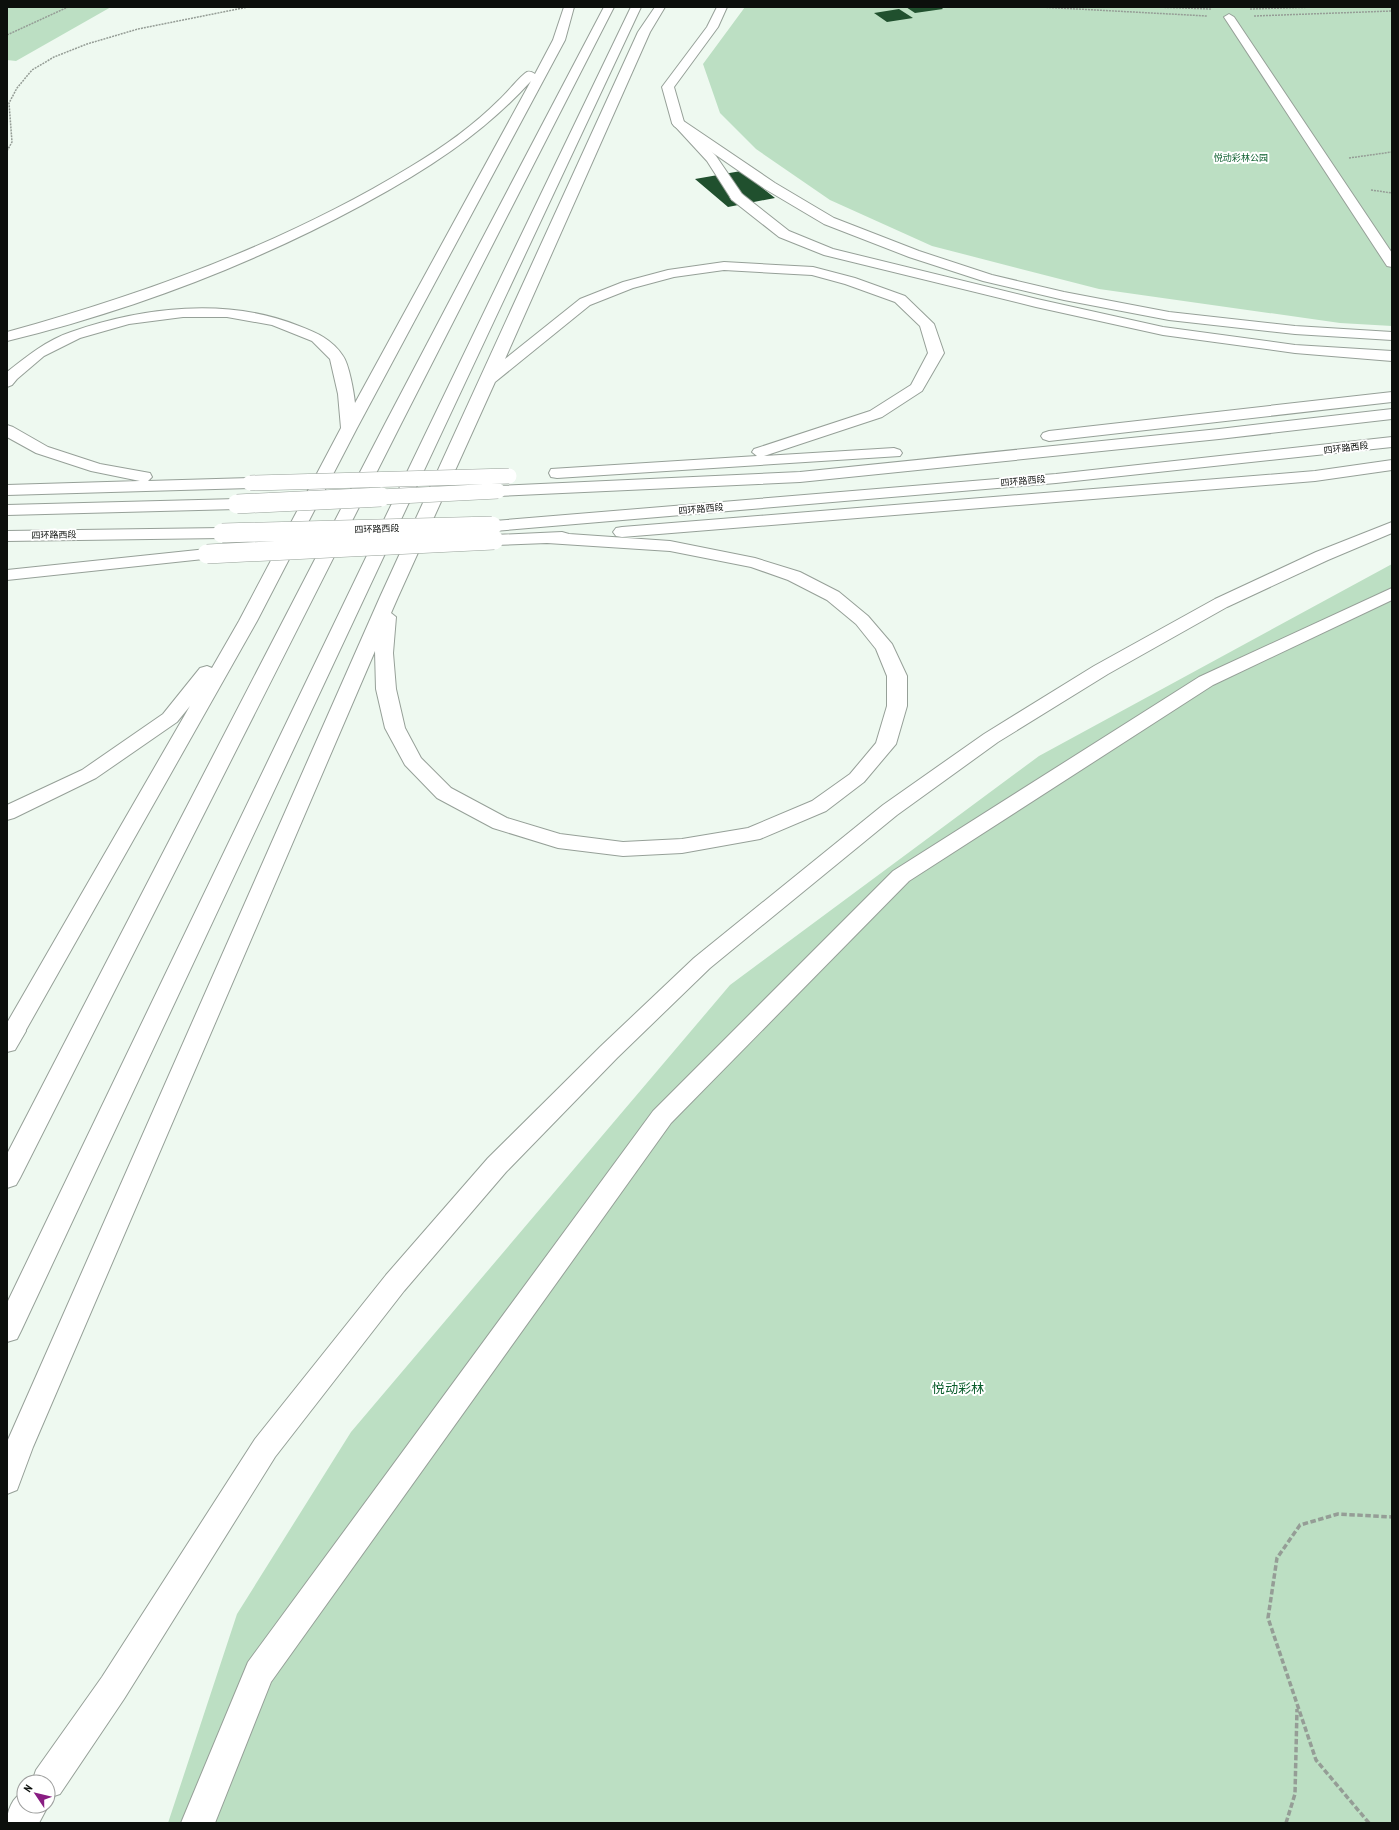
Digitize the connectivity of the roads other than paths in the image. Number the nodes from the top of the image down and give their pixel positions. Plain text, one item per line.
1 (569, 7) edge
2 (609, 7) edge
3 (636, 7) edge
4 (660, 7) edge
5 (722, 7) edge
6 (1229, 17) dead end
7 (559, 40) junction
8 (678, 122) junction
9 (1392, 264) edge
10 (1392, 336) edge
11 (7, 337) edge
12 (1392, 356) edge
13 (488, 380) junction
14 (7, 382) edge
15 (1392, 397) edge
16 (1392, 414) edge
17 (349, 428) junction
18 (7, 430) edge
19 (1392, 442) edge
20 (1392, 465) edge
21 (638, 468) junction
22 (191, 484) junction
23 (7, 490) edge
24 (7, 510) edge
25 (1392, 527) edge
26 (494, 533) junction
27 (7, 536) edge
28 (548, 538) junction
29 (206, 554) junction
30 (7, 559) edge
31 (7, 575) edge
32 (1392, 593) edge
33 (389, 597) junction
34 (248, 621) junction
35 (7, 813) edge
36 (11, 1038) edge
37 (7, 1178) edge
38 (7, 1331) edge
39 (7, 1481) edge
40 (54, 1774) edge
41 (25, 1814) edge
42 (19, 1823) edge
43 (198, 1823) edge

1 - 7 main road
2 - 37 main road
3 - 38 main road
4 - 13 main road
5 - 8 main road
6 - 9 main road
7 - 11 main road
7 - 17 main road
8 - 10 main road
8 - 12 main road
13 - 21 main road
13 - 33 main road
14 - 17 main road
15 - 21 main road
16 - 24 main road, bridge
17 - 34 main road
18 - 22 main road
19 - 26 main road, 四环路西段
20 - 28 main road
21 - 22 main road, bridge
22 - 23 main road
25 - 40 main road
26 - 27 main road, 四环路西段, bridge
26 - 28 main road
26 - 29 main road, bridge
28 - 33 main road
29 - 30 main road
29 - 31 main road
32 - 43 main road
33 - 39 main road
34 - 35 main road
34 - 36 main road
41 - 42 main road

